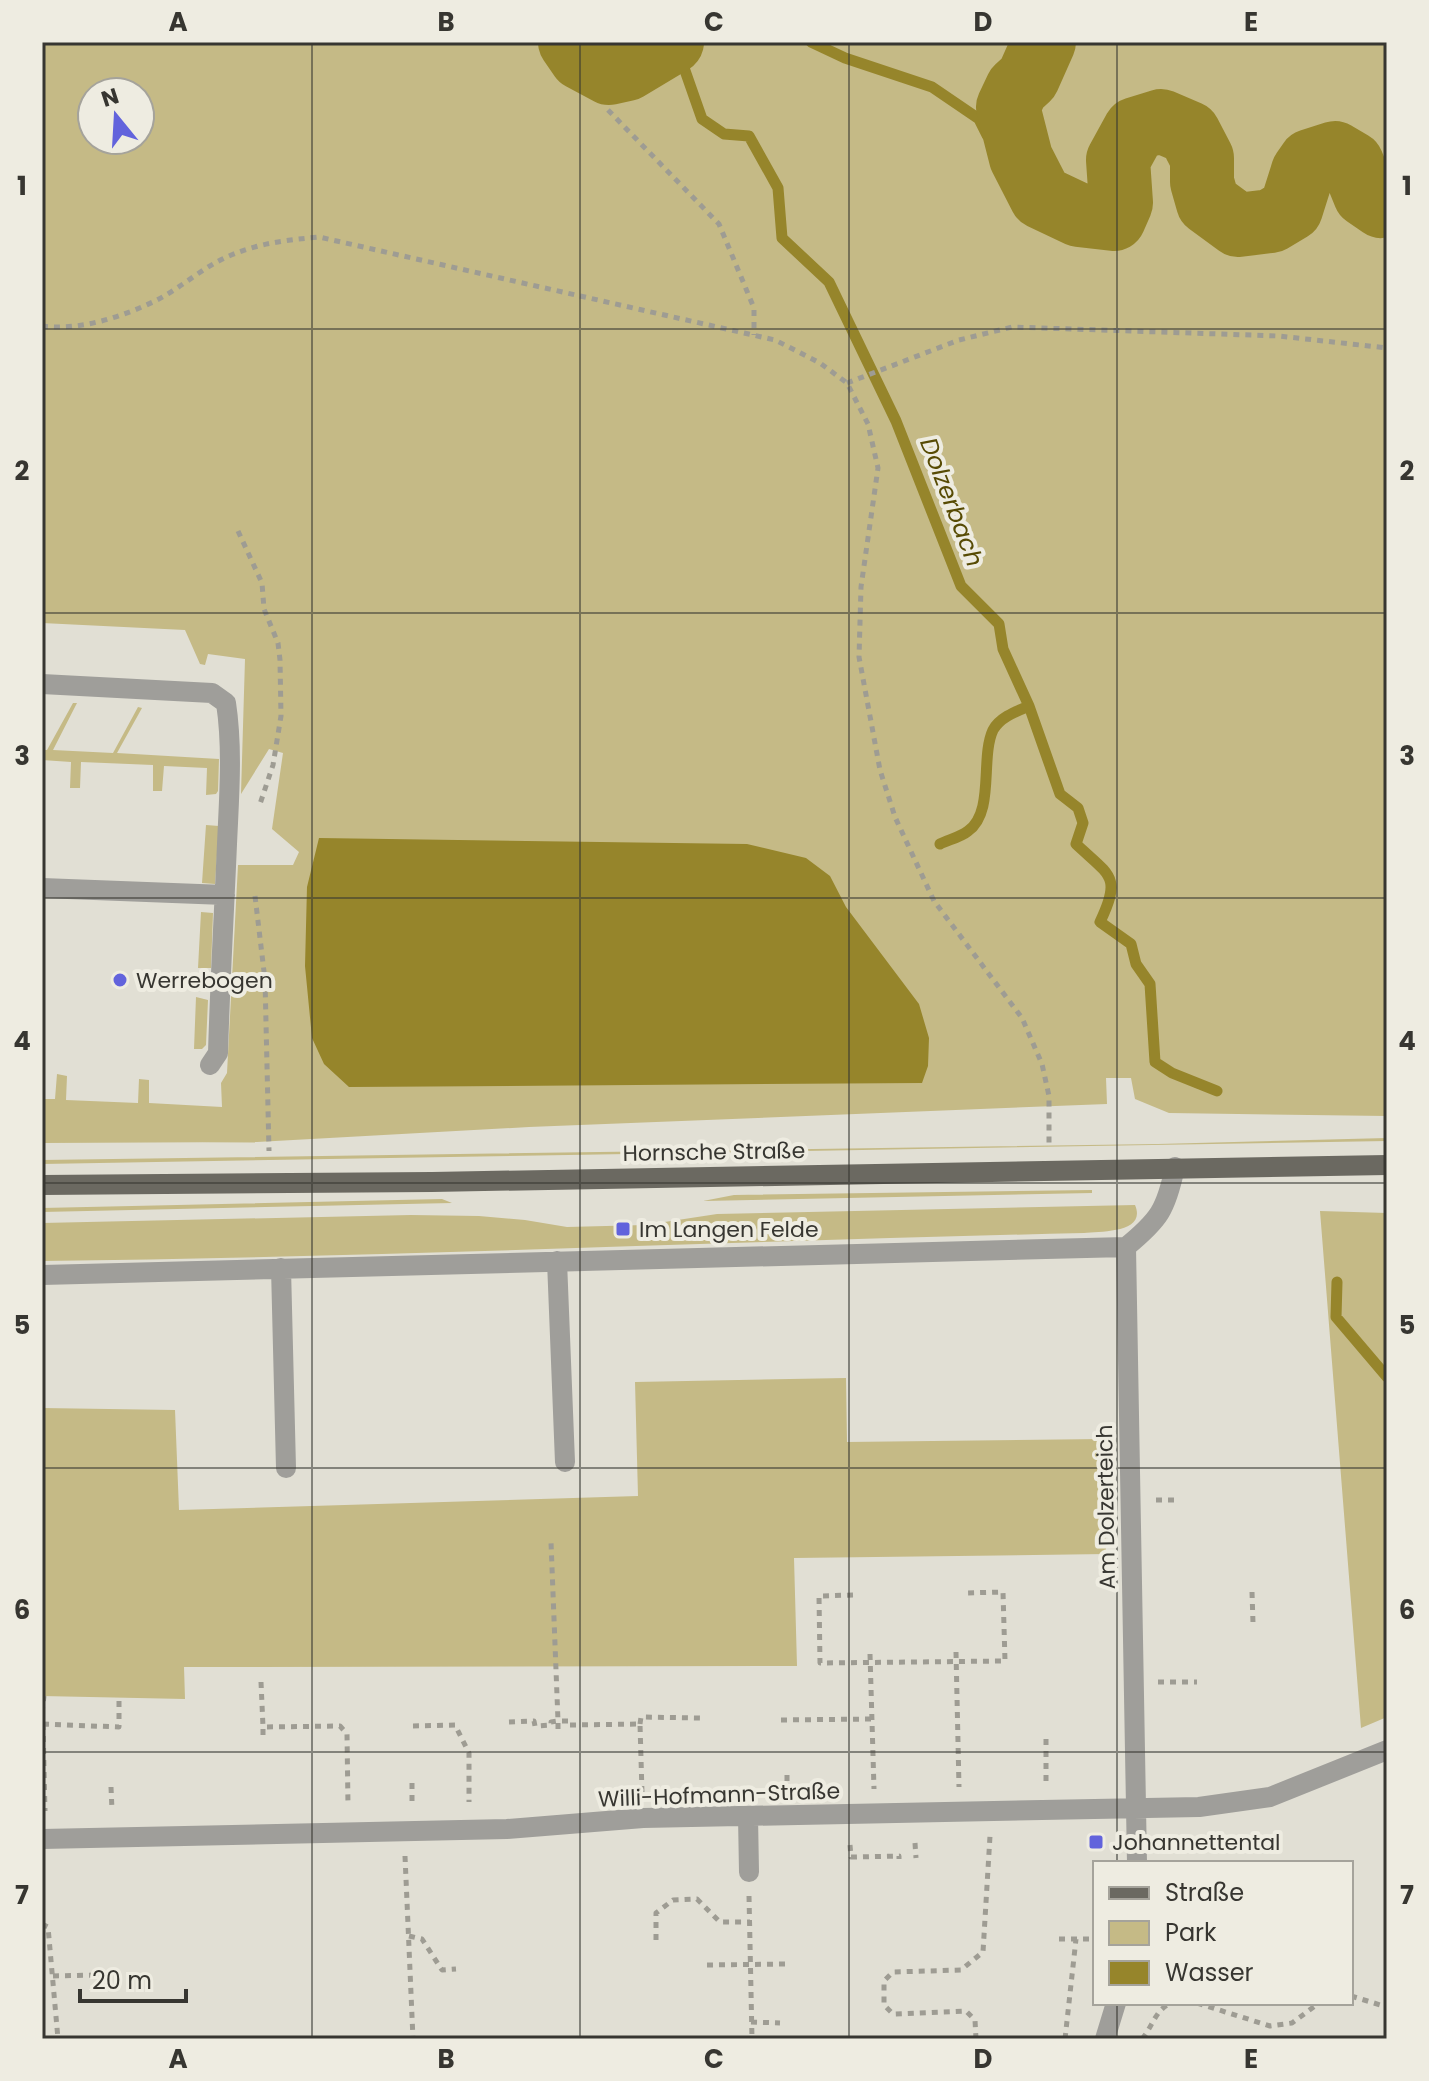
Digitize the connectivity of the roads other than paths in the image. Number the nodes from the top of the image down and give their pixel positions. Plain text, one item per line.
1 (42, 684) edge
2 (42, 888) edge
3 (225, 895) junction
4 (210, 1065) dead end
5 (1387, 1165) edge
6 (1175, 1167) junction
7 (42, 1185) edge
8 (1126, 1247) junction
9 (557, 1261) junction
10 (281, 1268) junction
11 (42, 1275) edge
12 (565, 1462) dead end
13 (286, 1468) dead end
14 (1387, 1750) edge
15 (1136, 1810) junction
16 (748, 1816) junction
17 (44, 1839) edge
18 (1137, 1861) edge
19 (749, 1872) road end
20 (1115, 2005) edge
21 (1105, 2039) edge

1 - 3 street
2 - 3 street
3 - 4 street
5 - 6 main road, Hornsche Straße
6 - 7 main road, Hornsche Straße
6 - 8 street
8 - 9 street
8 - 15 street, Am Dolzerteich
9 - 10 street
9 - 12 street
10 - 11 street
10 - 13 street
14 - 15 street, Willi-Hofmann-Straße
15 - 16 street, Willi-Hofmann-Straße
15 - 18 street, Am Dolzerteich
16 - 17 street, Willi-Hofmann-Straße
16 - 19 street
20 - 21 street

